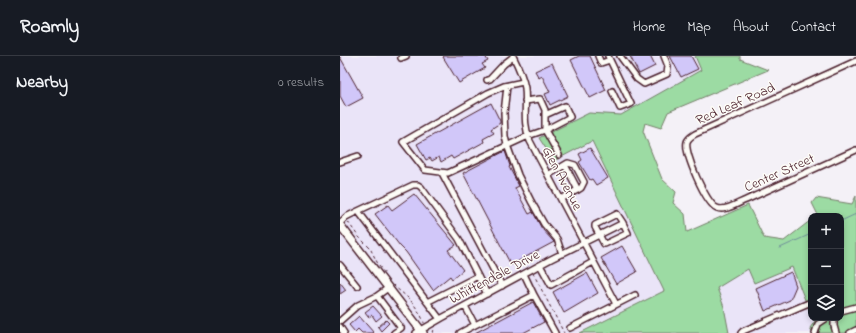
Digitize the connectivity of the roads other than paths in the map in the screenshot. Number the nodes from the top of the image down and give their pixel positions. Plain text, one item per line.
1 (406, 56) edge
2 (520, 56) edge
3 (598, 56) edge
4 (620, 56) edge
5 (664, 56) edge
6 (513, 57) edge
7 (401, 58) dead end
8 (609, 58) edge
9 (856, 62) edge
10 (487, 80) dead end
11 (523, 82) junction
12 (507, 86) junction
13 (612, 92) dead end
14 (525, 101) junction
15 (544, 115) junction
16 (544, 130) junction
17 (528, 136) junction
18 (507, 145) junction
19 (856, 150) edge
20 (559, 155) dead end
21 (358, 156) dead end
22 (340, 162) edge
23 (565, 165) junction
24 (442, 173) junction
25 (548, 175) junction
26 (578, 190) junction
27 (561, 199) junction
28 (711, 204) joint
29 (358, 211) junction
30 (623, 223) junction
31 (340, 224) edge
32 (599, 236) junction
33 (584, 243) junction
34 (562, 254) junction
35 (593, 262) junction
36 (340, 265) edge
37 (540, 265) junction
38 (524, 274) junction
39 (478, 276) junction
40 (356, 286) dead end
41 (502, 286) junction
42 (388, 288) junction
43 (487, 294) junction
44 (534, 294) junction
45 (635, 294) dead end
46 (377, 296) junction
47 (427, 302) junction
48 (808, 303) edge
49 (616, 304) junction
50 (465, 306) junction
51 (856, 307) edge
52 (844, 310) edge
53 (440, 319) junction
54 (340, 321) edge
55 (822, 321) edge
56 (834, 321) edge
57 (476, 325) junction
58 (340, 327) edge
59 (570, 328) dead end
60 (856, 330) edge
61 (420, 332) edge
62 (344, 333) edge
63 (394, 333) edge
64 (460, 333) edge
65 (555, 333) edge
66 (741, 333) edge
67 (815, 333) edge
68 (836, 333) edge
69 (850, 333) edge

1 - 7 street
2 - 6 street
3 - 8 street
4 - 5 street
6 - 10 street
6 - 11 street, Glen Avenue
8 - 13 street
9 - 28 street, Red Leaf Road
11 - 12 street
11 - 14 street, Glen Avenue
12 - 18 street
12 - 24 street
14 - 15 street
14 - 17 street, Glen Avenue
15 - 16 street
15 - 16 street
16 - 17 street
16 - 20 street
17 - 18 street
17 - 25 street, Glen Avenue
18 - 24 street
18 - 34 street
19 - 28 street, Center Street
21 - 22 street
23 - 25 street
23 - 26 street
23 - 26 street
24 - 41 street
25 - 27 street, Glen Avenue
26 - 27 street
27 - 33 street, Glen Avenue
29 - 31 street
29 - 39 street
29 - 47 street
30 - 32 street, Whittendale Drive
30 - 32 street
30 - 32 street
31 - 42 main road
32 - 33 street, Whittendale Drive
33 - 34 street, Whittendale Drive
33 - 35 street, Glen Avenue
34 - 37 street, Whittendale Drive
35 - 37 street
35 - 49 street, Glen Avenue
36 - 40 street
37 - 38 street, Whittendale Drive
38 - 41 street, Whittendale Drive
38 - 44 street
39 - 43 street
39 - 47 street
41 - 43 street, Whittendale Drive
42 - 46 street
42 - 61 main road
43 - 50 street, Whittendale Drive
44 - 57 street
44 - 65 street
45 - 49 street
46 - 54 street
46 - 63 street
47 - 53 street
48 - 66 street
49 - 59 street
50 - 53 street, Whittendale Drive
50 - 57 street
51 - 52 street
53 - 61 street, Whittendale Drive
55 - 67 street
56 - 68 street
57 - 64 street
58 - 62 street
60 - 69 street

